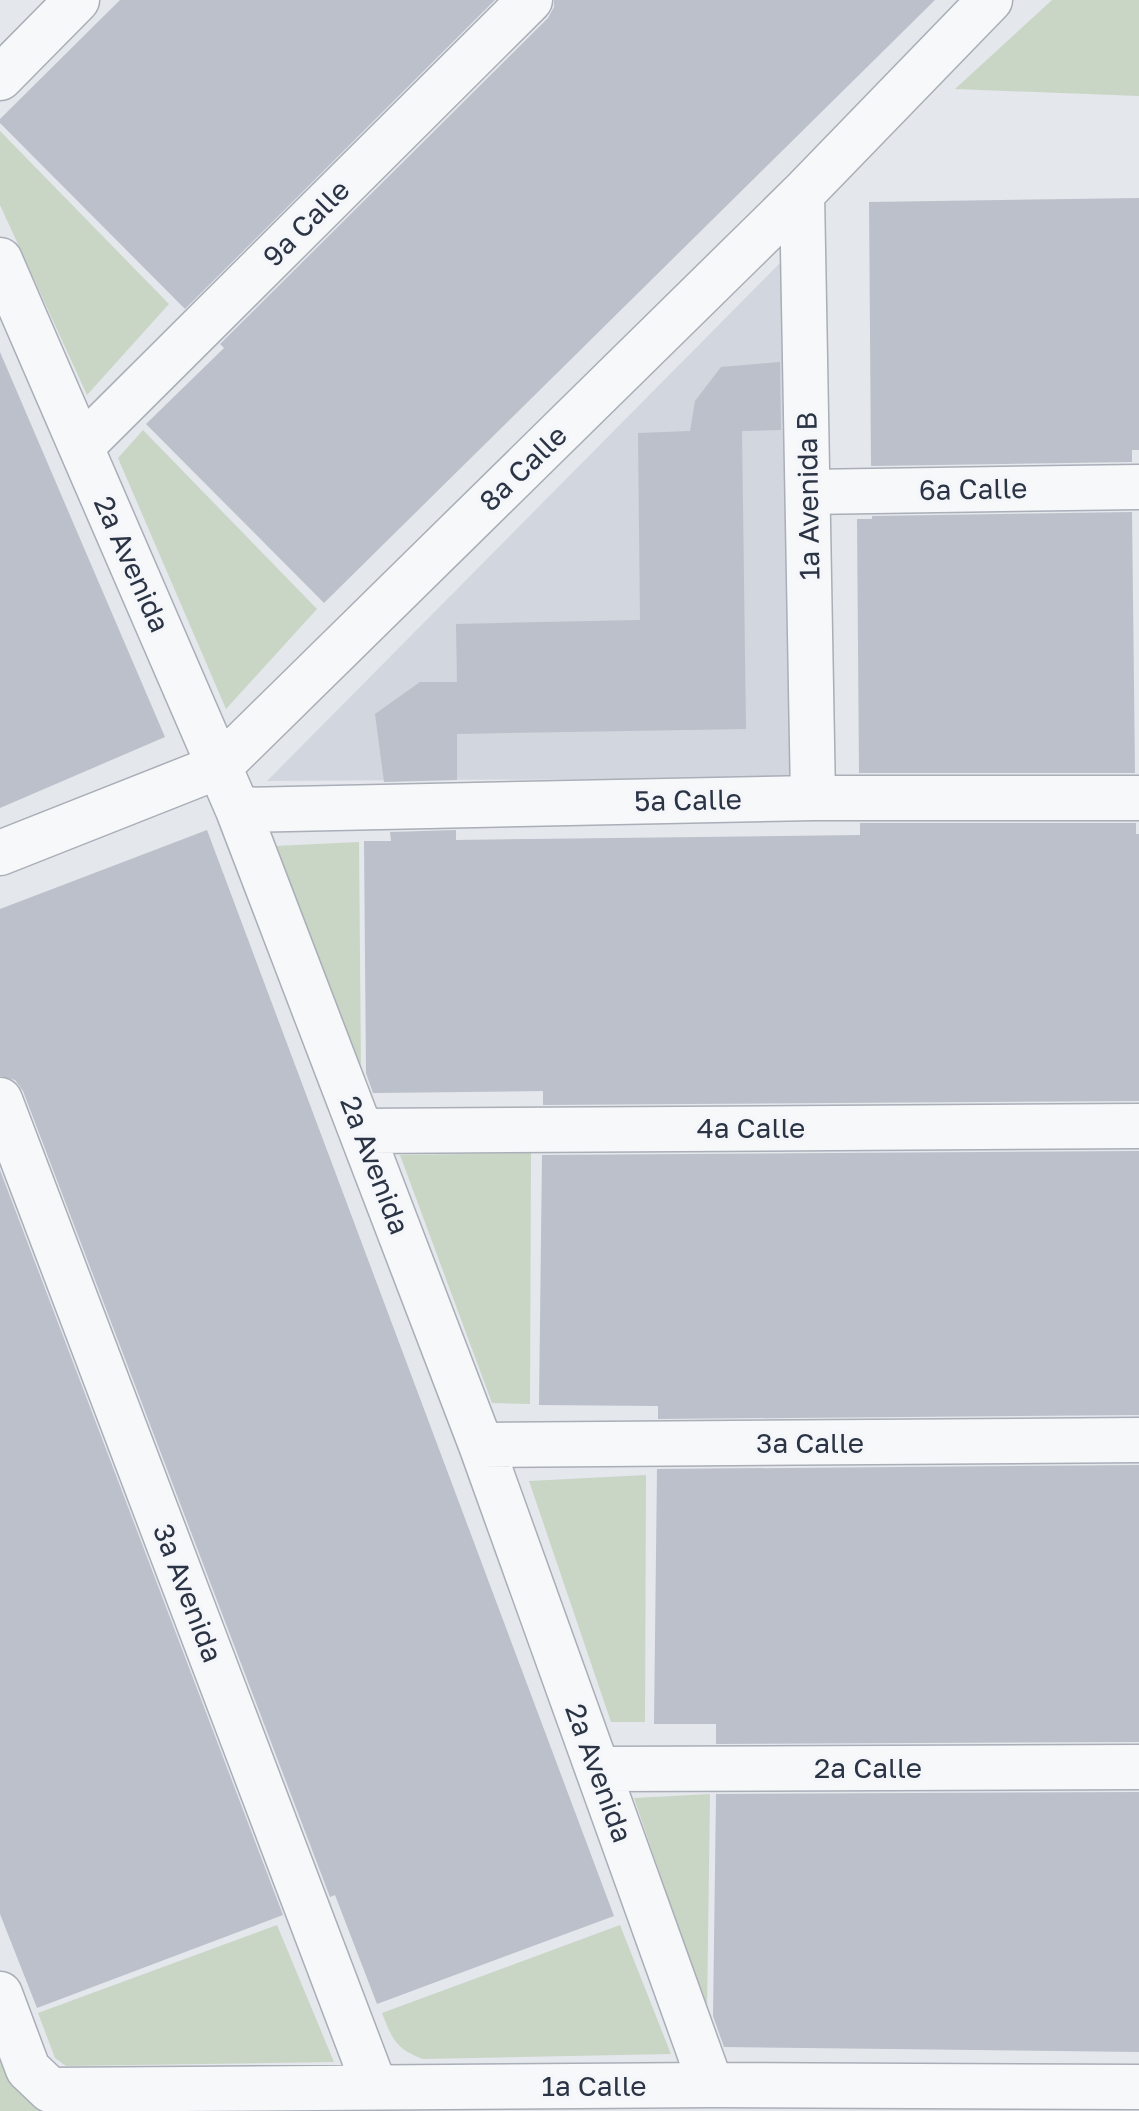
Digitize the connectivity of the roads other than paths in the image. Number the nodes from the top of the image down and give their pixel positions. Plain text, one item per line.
1 (77, 0) edge
2 (530, 0) edge
3 (990, 0) edge
4 (0, 78) edge
5 (802, 194) junction
6 (0, 260) edge
7 (81, 447) junction
8 (1139, 487) edge
9 (808, 492) junction
10 (220, 766) junction
11 (813, 798) junction
12 (1139, 798) edge
13 (238, 810) junction
14 (0, 853) edge
15 (0, 1100) edge
16 (1139, 1126) edge
17 (362, 1131) junction
18 (1139, 1440) edge
19 (481, 1445) junction
20 (1139, 1767) edge
21 (598, 1769) junction
22 (0, 1994) edge
23 (711, 2085) junction
24 (375, 2087) junction
25 (1139, 2087) edge

1 - 4 street
2 - 7 street, 9a Calle
3 - 5 street, 8a Calle
5 - 9 street, 1a Avenida B
5 - 10 street, 8a Calle
6 - 7 street, 2a Avenida
7 - 10 street, 2a Avenida
8 - 9 street, 6a Calle
9 - 11 street, 1a Avenida B
10 - 13 street, 2a Avenida
10 - 14 street, 8a Calle
11 - 12 street, 5a Calle
11 - 13 street, 5a Calle
13 - 17 street, 2a Avenida
15 - 24 street, 3a Avenida
16 - 17 street, 4a Calle
17 - 19 street, 2a Avenida
18 - 19 street, 3a Calle
19 - 21 street, 2a Avenida
20 - 21 street, 2a Calle
21 - 23 street, 2a Avenida
22 - 24 street, 1a Calle
23 - 24 street, 1a Calle
23 - 25 street, 1a Calle

